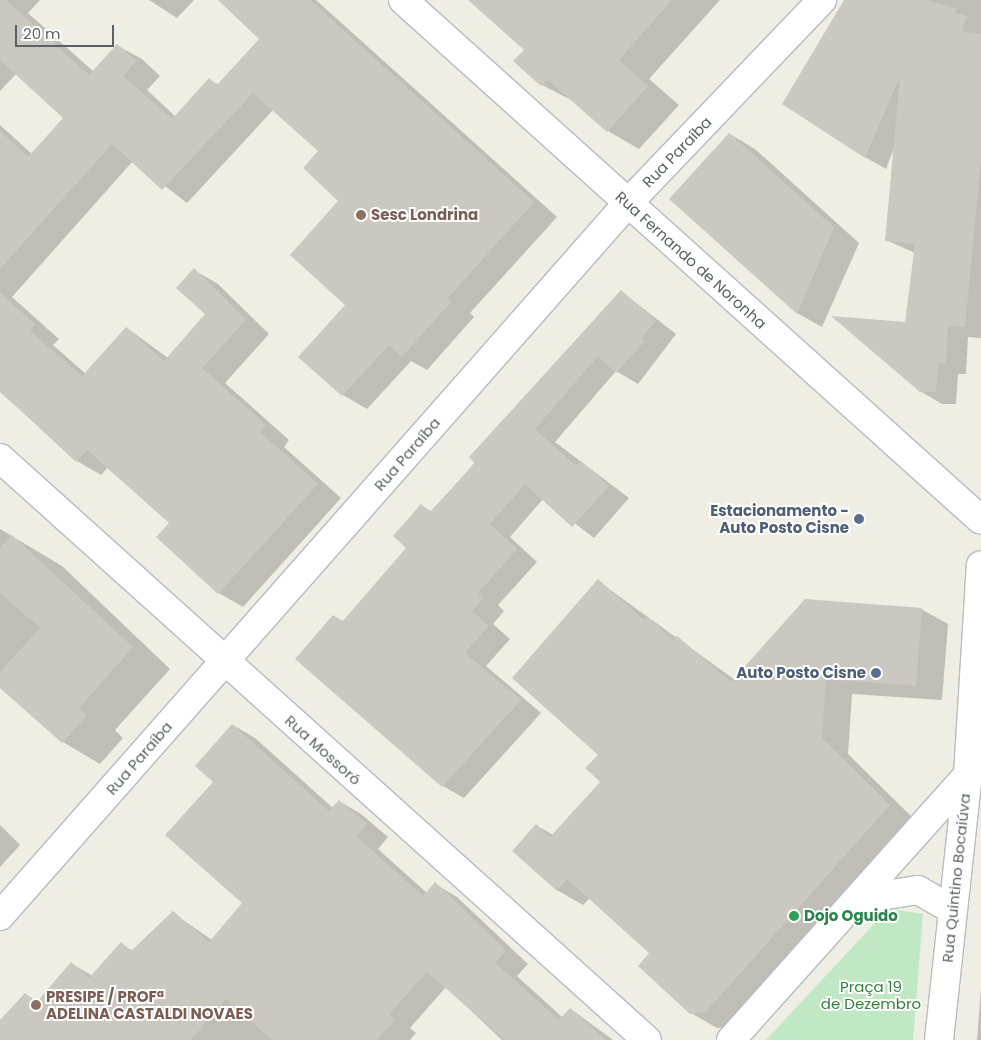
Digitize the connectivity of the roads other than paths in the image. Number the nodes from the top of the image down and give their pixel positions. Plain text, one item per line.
1 (403, 0) edge
2 (822, 0) edge
3 (628, 203) junction
4 (0, 458) edge
5 (981, 520) edge
6 (981, 565) edge
7 (224, 662) junction
8 (974, 767) edge
9 (861, 899) junction
10 (952, 910) junction
11 (0, 916) edge
12 (647, 1040) edge
13 (731, 1040) edge
14 (940, 1040) edge

1 - 3 street, Rua Fernando de Noronha
2 - 3 street, Rua Paraíba
3 - 5 street, Rua Fernando de Noronha
3 - 7 street, Rua Paraíba
4 - 7 street, Rua Mossoró
6 - 8 street, Rua Quintino Bocaiúva
7 - 11 street, Rua Paraíba
7 - 12 street, Rua Mossoró
8 - 9 street
8 - 10 street, Rua Quintino Bocaiúva
9 - 10 street
9 - 13 street
10 - 14 street, Rua Quintino Bocaiúva

